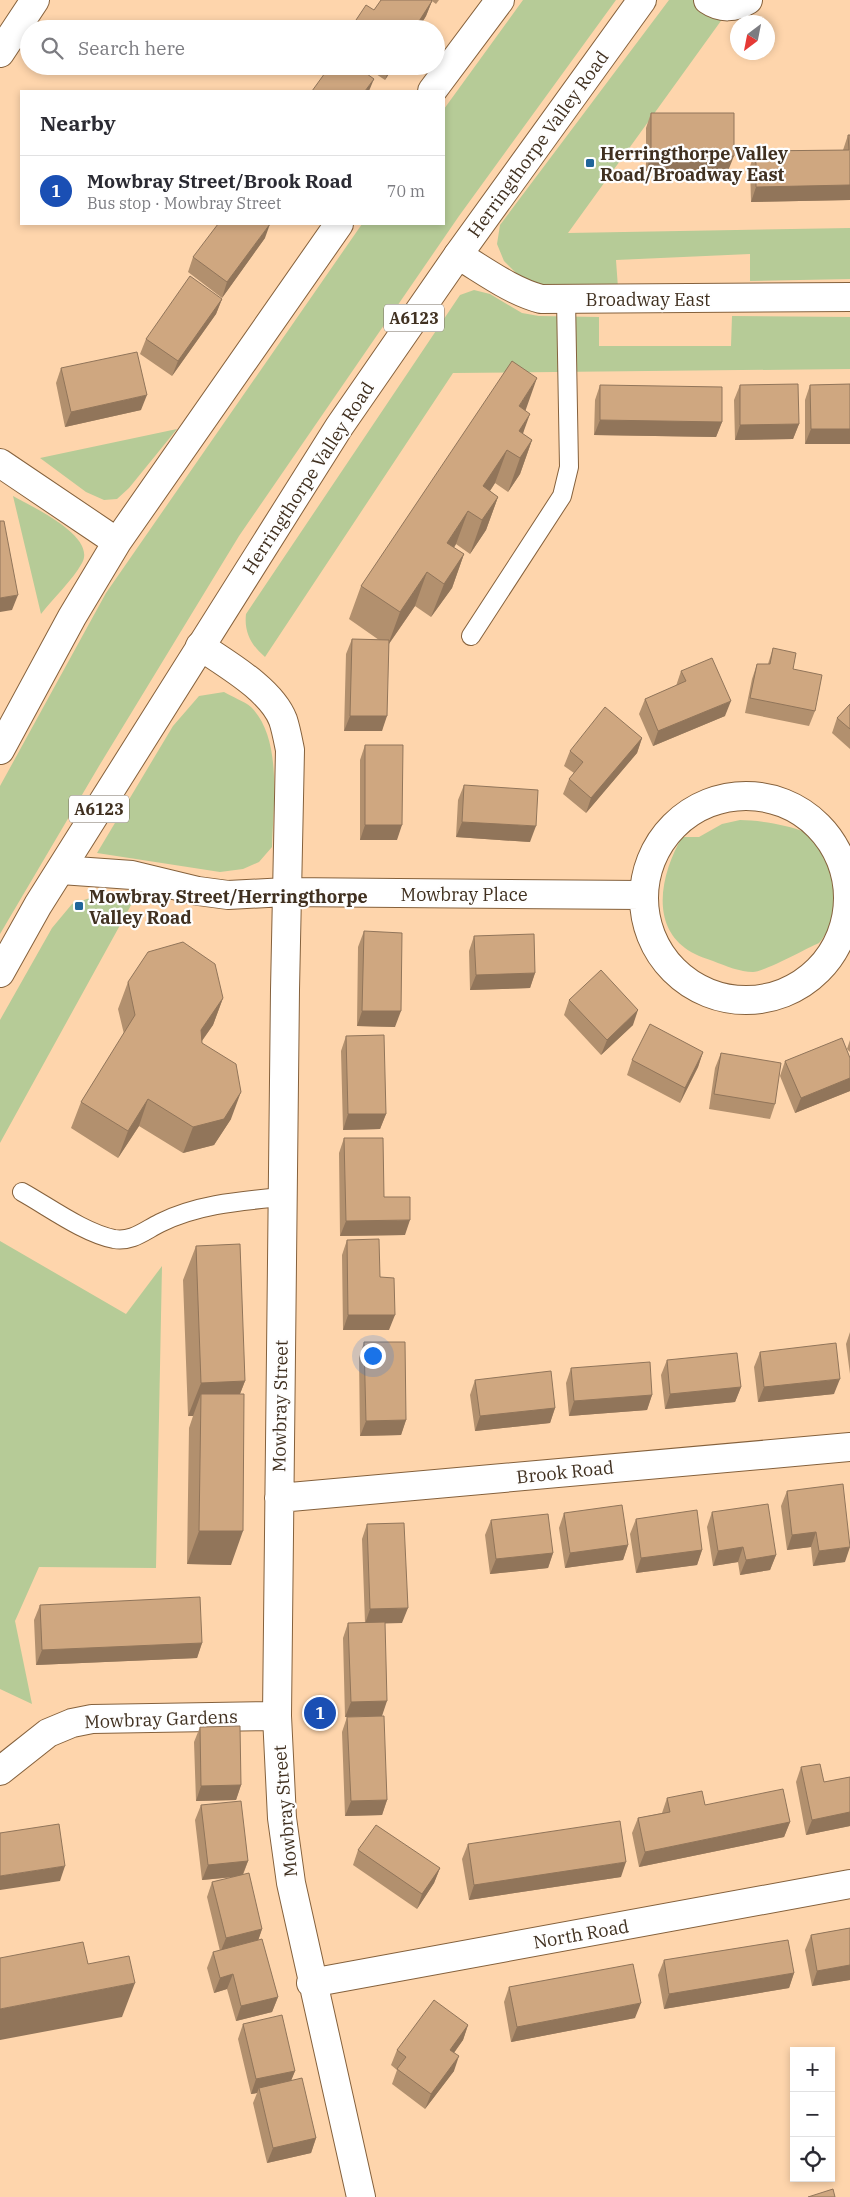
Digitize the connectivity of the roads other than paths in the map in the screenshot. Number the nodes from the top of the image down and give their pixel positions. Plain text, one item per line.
1 (35, 0) edge
2 (500, 0) edge
3 (642, 0) edge
4 (708, 0) edge
5 (748, 0) edge
6 (22, 20) edge
7 (20, 23) edge
8 (0, 53) edge
9 (445, 74) edge
10 (444, 75) edge
11 (433, 90) edge
12 (338, 225) edge
13 (458, 255) junction
14 (850, 297) edge
15 (566, 299) junction
16 (0, 463) edge
17 (117, 542) junction
18 (471, 636) dead end
19 (200, 646) junction
20 (0, 750) edge
21 (61, 870) junction
22 (286, 892) junction
23 (641, 895) junction
24 (0, 973) edge
25 (22, 1192) dead end
26 (282, 1197) junction
27 (850, 1447) edge
28 (279, 1498) junction
29 (277, 1716) junction
30 (0, 1772) edge
31 (850, 1884) edge
32 (311, 1983) junction
33 (361, 2197) edge

1 - 6 street
2 - 9 street
3 - 13 street, Herringthorpe Valley Road / A6123
4 - 5 street
7 - 8 street
10 - 11 street
12 - 17 street
13 - 15 street, Broadway East
13 - 19 street, Herringthorpe Valley Road / A6123
14 - 15 street, Broadway East
15 - 18 lane
16 - 17 street
17 - 20 street
19 - 21 street, Herringthorpe Valley Road / A6123
19 - 22 street, Mowbray Street
21 - 22 street, Mowbray Place
21 - 24 street, Herringthorpe Valley Road / A6123
22 - 23 street, Mowbray Place
22 - 26 street, Mowbray Street
23 - 23 street
25 - 26 lane
26 - 28 street, Mowbray Street
27 - 28 street, Brook Road
28 - 29 street, Mowbray Street
29 - 30 street, Mowbray Gardens
29 - 32 street, Mowbray Street
31 - 32 street, North Road
32 - 33 street, Mowbray Street

